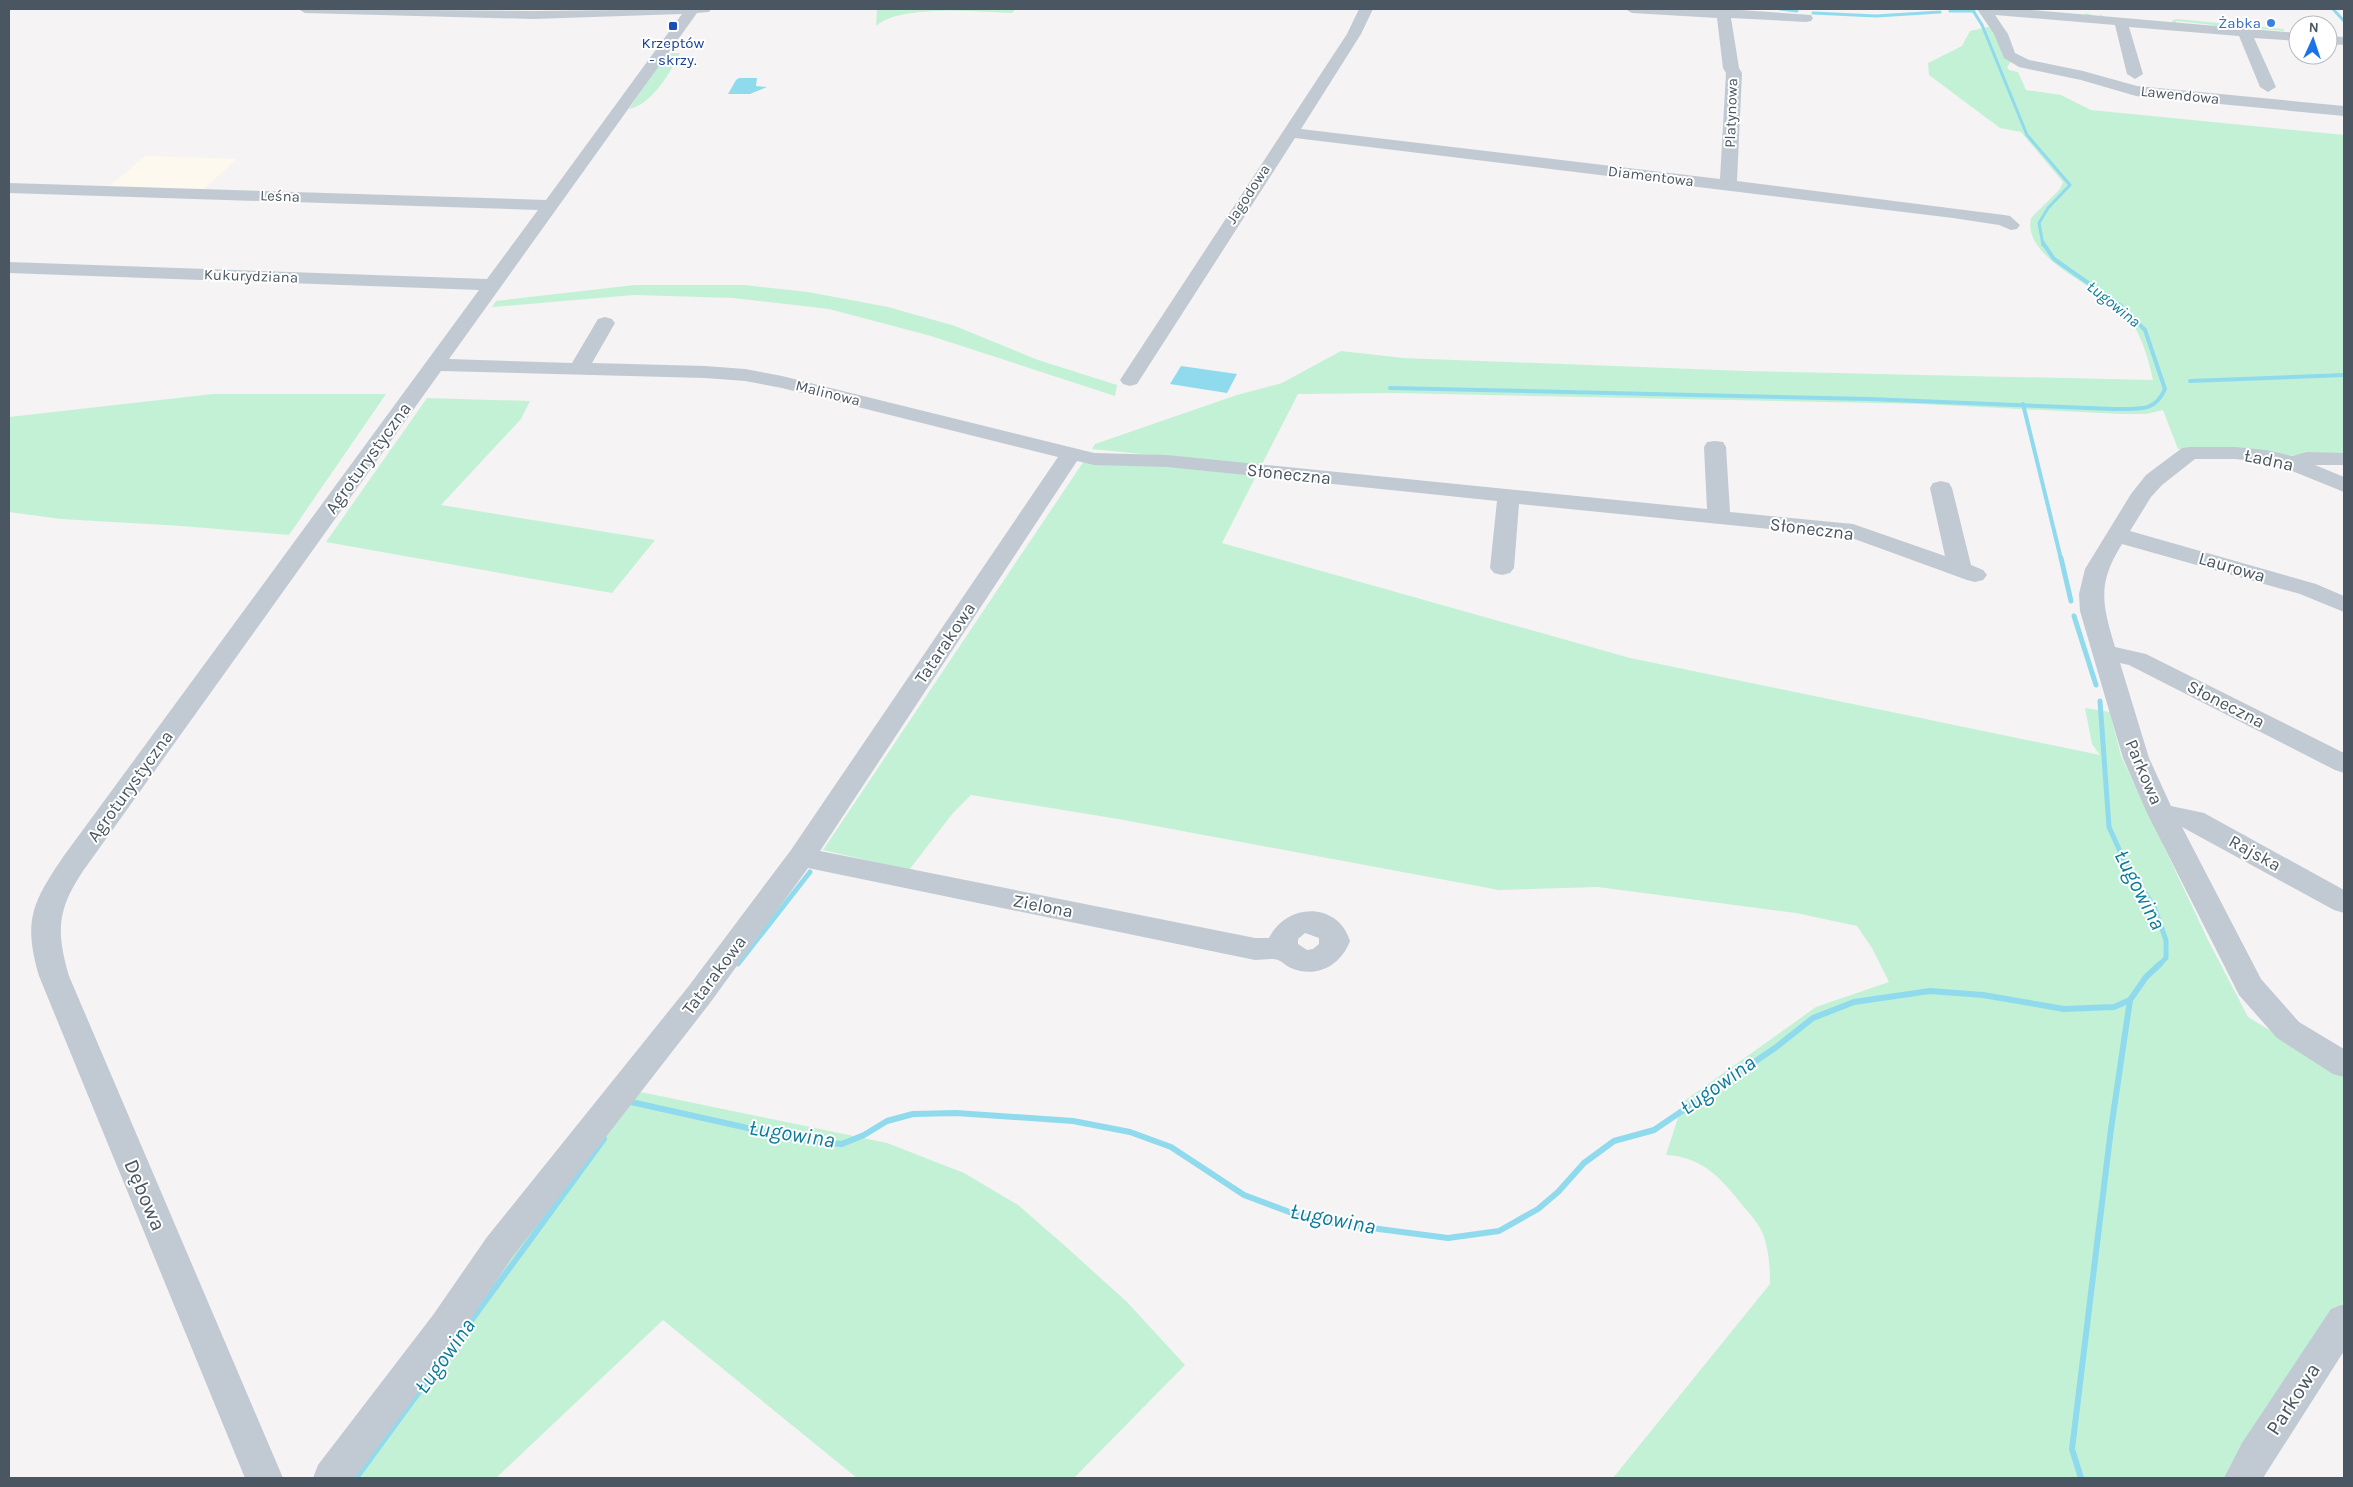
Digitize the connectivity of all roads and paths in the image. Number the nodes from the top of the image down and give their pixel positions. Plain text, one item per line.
1 (305, 9) edge
2 (701, 9) edge
3 (1366, 9) edge
4 (1632, 9) edge
5 (1985, 10) edge
6 (1723, 12) junction
7 (1806, 18) dead end
8 (2121, 22) junction
9 (2245, 33) junction
10 (2288, 36) edge
11 (2135, 74) dead end
12 (2268, 86) dead end
13 (2344, 111) edge
14 (1289, 132) junction
15 (1728, 185) junction
16 (9, 188) edge
17 (550, 205) junction
18 (2011, 225) dead end
19 (9, 267) edge
20 (493, 285) junction
21 (605, 323) dead end
22 (435, 365) junction
23 (579, 368) junction
24 (1130, 380) dead end
25 (1715, 447) dead end
26 (2190, 453) joint
27 (1071, 454) junction
28 (2344, 459) edge
29 (2293, 464) junction
30 (2344, 485) edge
31 (1941, 488) dead end
32 (1508, 497) junction
33 (1719, 518) junction
34 (2117, 535) junction
35 (1502, 568) dead end
36 (2344, 605) edge
37 (2105, 652) junction
38 (2344, 764) edge
39 (2161, 813) junction
40 (801, 857) junction
41 (2344, 903) edge
42 (47, 908) joint
43 (1285, 948) dead end
44 (2344, 1065) edge
45 (2344, 1320) edge
46 (264, 1478) edge
47 (332, 1478) edge
48 (2243, 1478) edge

1 - 2 street
2 - 17 street, Agroturystyczna
3 - 14 street, Jagodowa
4 - 6 street
5 - 8 street
5 - 13 street, Lawendowa
6 - 7 street
6 - 15 street, Platynowa
8 - 9 street
8 - 11 street
9 - 10 street
9 - 12 street
14 - 15 street, Diamentowa
14 - 24 street, Jagodowa
15 - 18 street, Diamentowa
16 - 17 street, Leśna
17 - 20 street, Agroturystyczna
19 - 20 street, Kukurydziana
20 - 22 street, Agroturystyczna
21 - 23 street
22 - 23 street, Malinowa
22 - 42 street, Agroturystyczna
23 - 27 street, Malinowa
25 - 33 street
26 - 29 street, Ładna
26 - 34 street, Parkowa
27 - 32 street, Słoneczna
27 - 40 street, Tatarakowa
28 - 29 street
29 - 30 street, Ładna
31 - 33 street, Słoneczna
32 - 33 street, Słoneczna
32 - 35 street
34 - 36 street, Laurowa
34 - 37 street, Parkowa
37 - 38 street, Słoneczna
37 - 39 street, Parkowa
39 - 41 street, Rajska
39 - 44 street, Parkowa
40 - 43 street, Zielona
40 - 47 street, Tatarakowa
42 - 46 street, Dębowa
45 - 48 street, Parkowa

